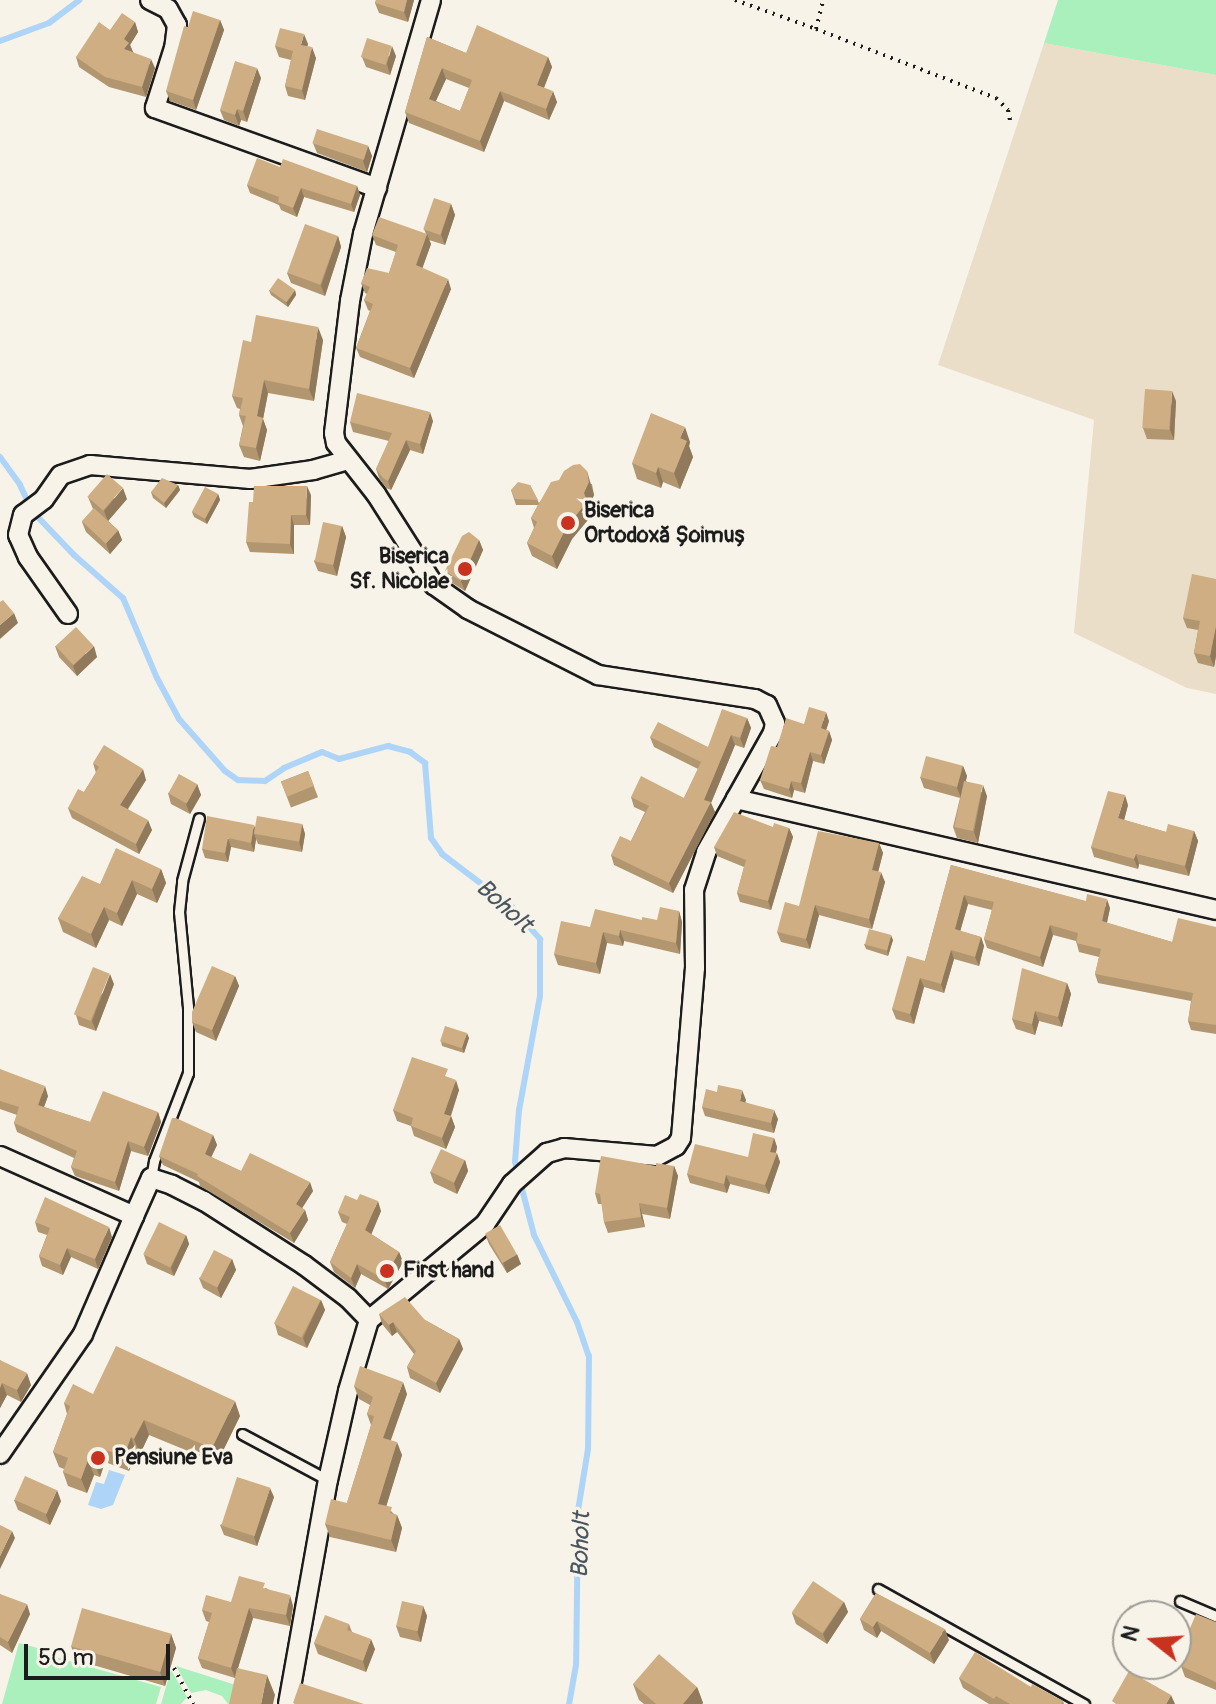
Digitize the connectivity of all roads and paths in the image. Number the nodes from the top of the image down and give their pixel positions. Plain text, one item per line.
1 (150, 0) edge
2 (431, 0) edge
3 (735, 0) edge
4 (823, 0) edge
5 (816, 29) junction
6 (1011, 125) dead end
7 (377, 188) junction
8 (348, 460) junction
9 (68, 614) dead end
10 (736, 799) junction
11 (199, 818) dead end
12 (1216, 910) edge
13 (0, 1156) edge
14 (151, 1178) junction
15 (134, 1216) junction
16 (369, 1320) junction
17 (242, 1434) dead end
18 (0, 1454) edge
19 (328, 1480) junction
20 (878, 1589) dead end
21 (1192, 1606) edge
22 (1216, 1616) edge
23 (174, 1668) dead end
24 (193, 1704) edge
25 (288, 1704) edge
26 (1084, 1704) edge

1 - 7 street
2 - 7 street
3 - 5 path
4 - 5 path
5 - 6 path
7 - 8 street
8 - 9 street
8 - 10 street
10 - 12 street
10 - 16 street
11 - 14 lane
13 - 15 street
14 - 15 street
14 - 16 street
15 - 18 street
16 - 19 street
17 - 19 lane
19 - 25 street
20 - 26 lane
21 - 22 lane
23 - 24 path

